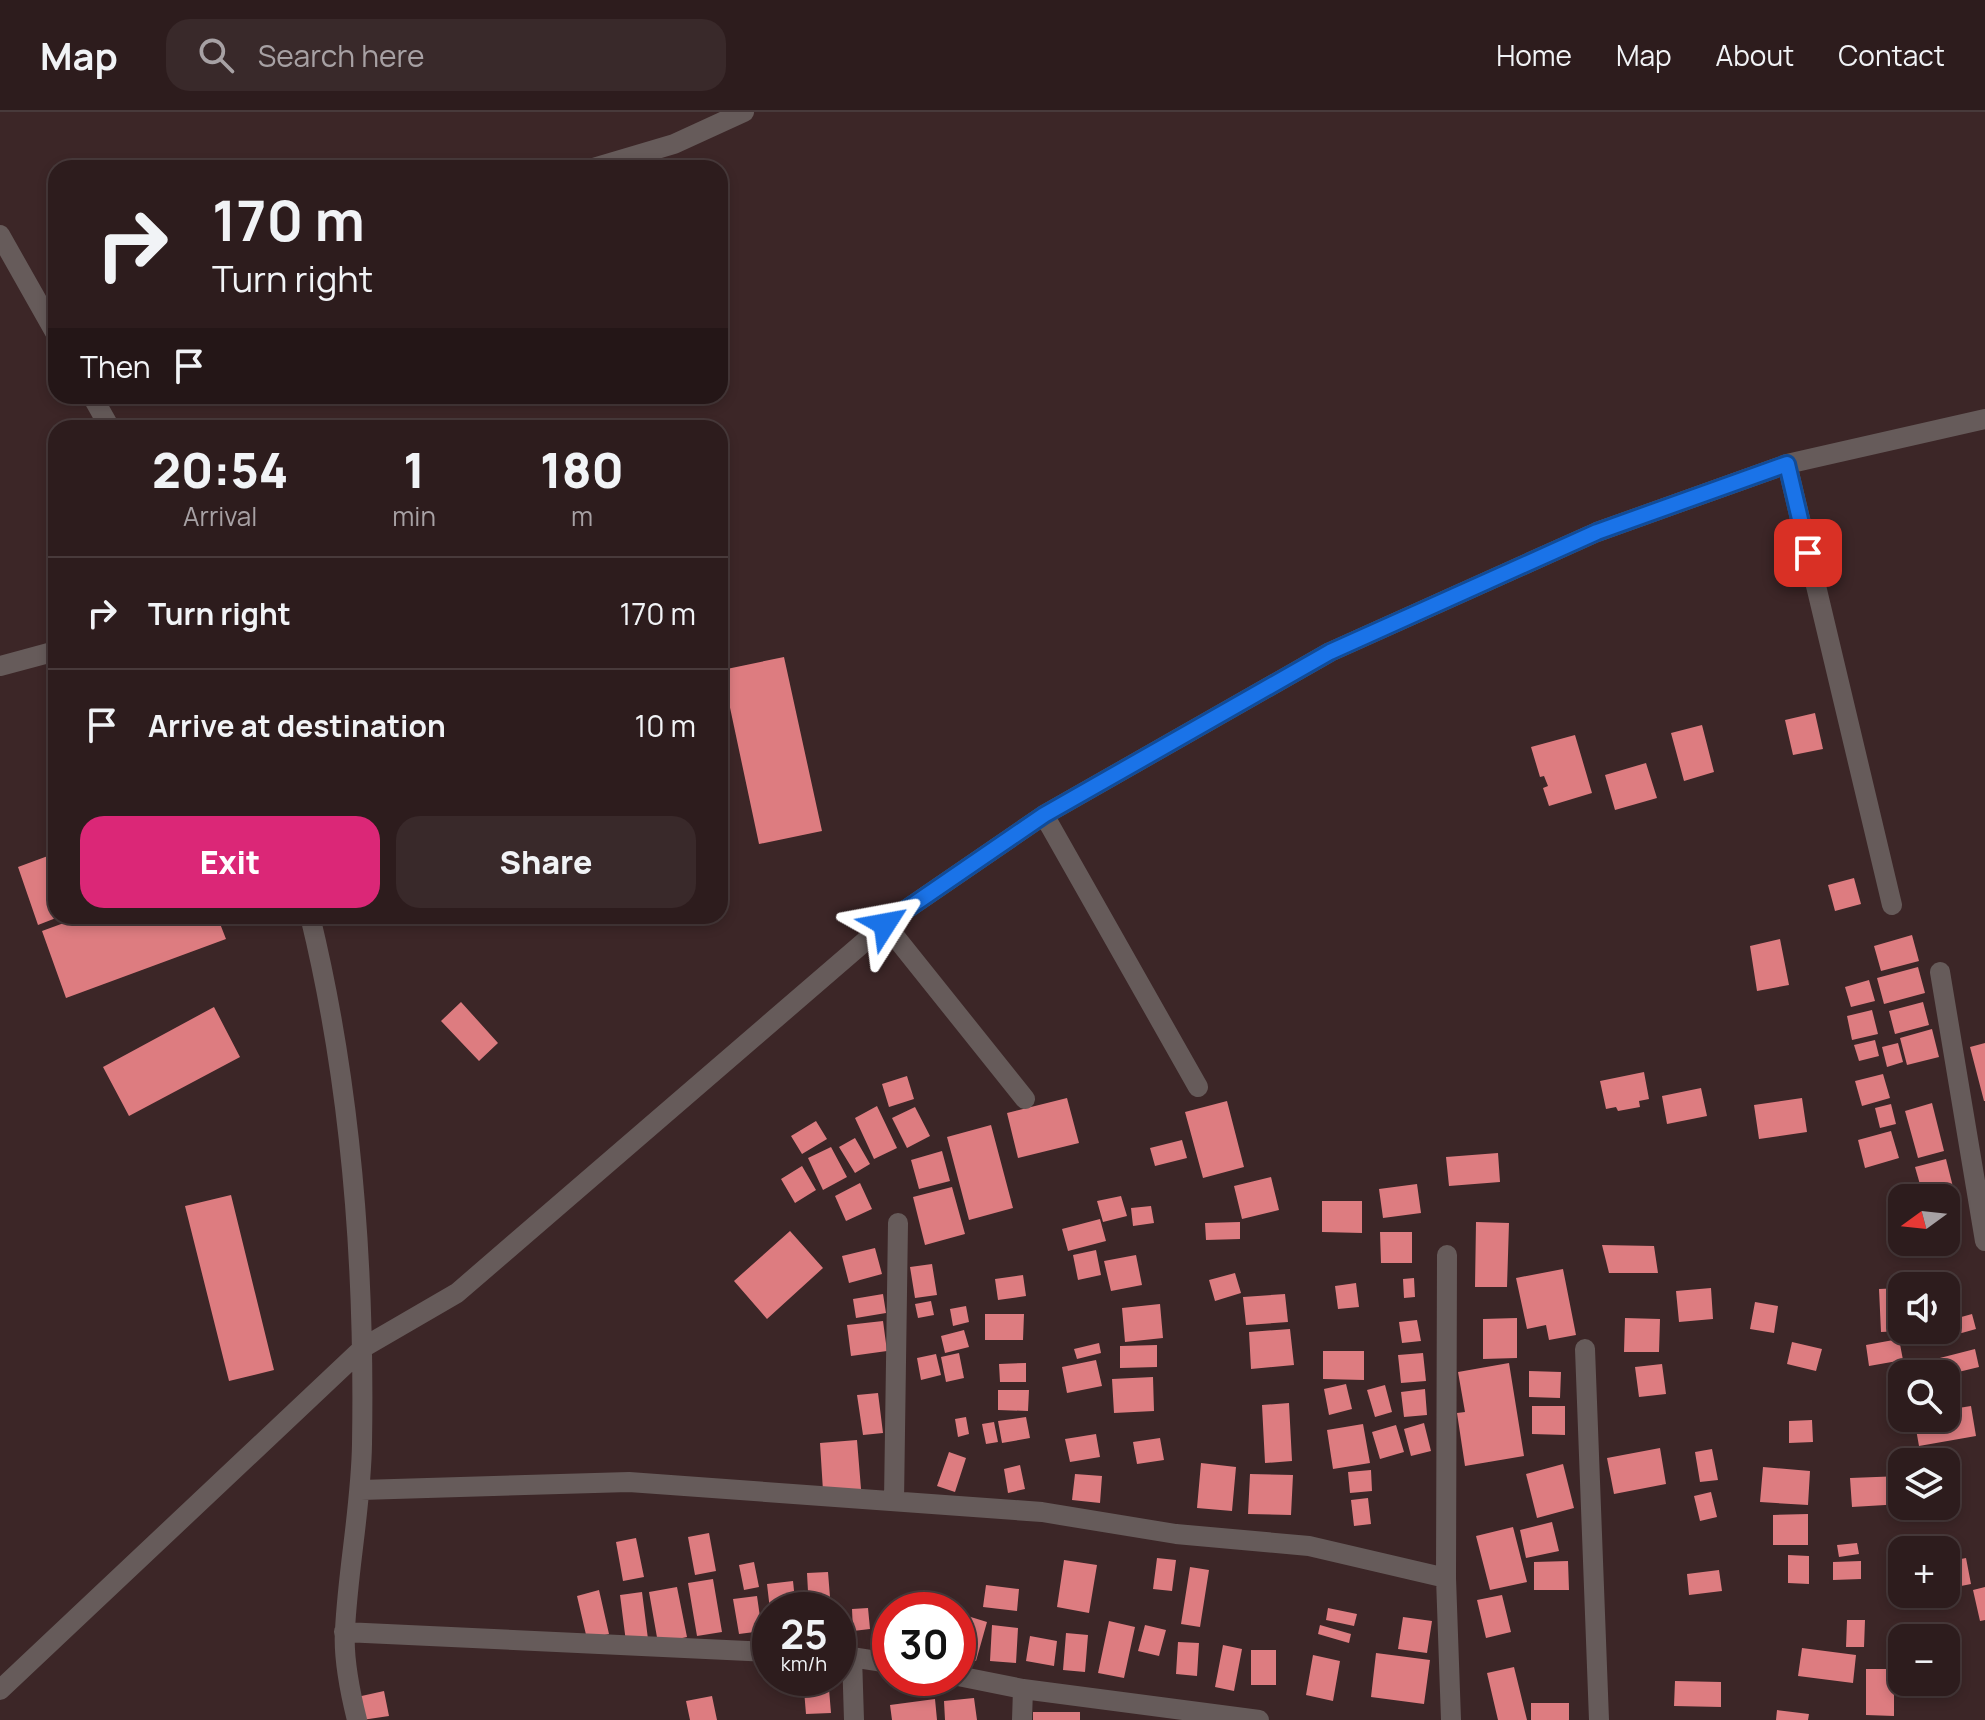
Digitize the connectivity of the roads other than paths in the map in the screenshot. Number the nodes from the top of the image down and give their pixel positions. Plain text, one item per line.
1 (744, 112) edge
2 (620, 160) edge
3 (0, 236) edge
4 (48, 318) edge
5 (1985, 419) edge
6 (1787, 464) junction
7 (48, 653) edge
8 (0, 666) edge
9 (1044, 815) junction
10 (1892, 905) dead end
11 (312, 924) edge
12 (885, 924) junction
13 (1940, 972) dead end
14 (1198, 1087) dead end
15 (1025, 1099) dead end
16 (898, 1223) dead end
17 (1985, 1241) edge
18 (1447, 1255) dead end
19 (364, 1347) junction
20 (1585, 1349) dead end
21 (361, 1490) junction
22 (894, 1501) junction
23 (1446, 1578) junction
24 (344, 1632) junction
25 (752, 1651) edge
26 (976, 1680) edge
27 (1023, 1689) junction
28 (0, 1690) edge
29 (851, 1696) edge
30 (1155, 1714) edge
31 (357, 1720) edge
32 (854, 1720) edge
33 (1022, 1720) edge
34 (1259, 1720) edge
35 (1451, 1720) edge
36 (1599, 1720) edge

1 - 2 street
3 - 4 street
5 - 6 street
6 - 9 street
6 - 10 street
7 - 8 street
9 - 12 street
9 - 14 street
11 - 19 street
12 - 15 street
12 - 19 street
13 - 17 street
16 - 22 street
18 - 23 street
19 - 21 street
19 - 28 street
20 - 36 street
21 - 22 street
21 - 24 street
22 - 23 street
23 - 35 street
24 - 25 street
24 - 31 street
26 - 27 street
27 - 30 street
27 - 33 street
29 - 32 street
30 - 34 street

